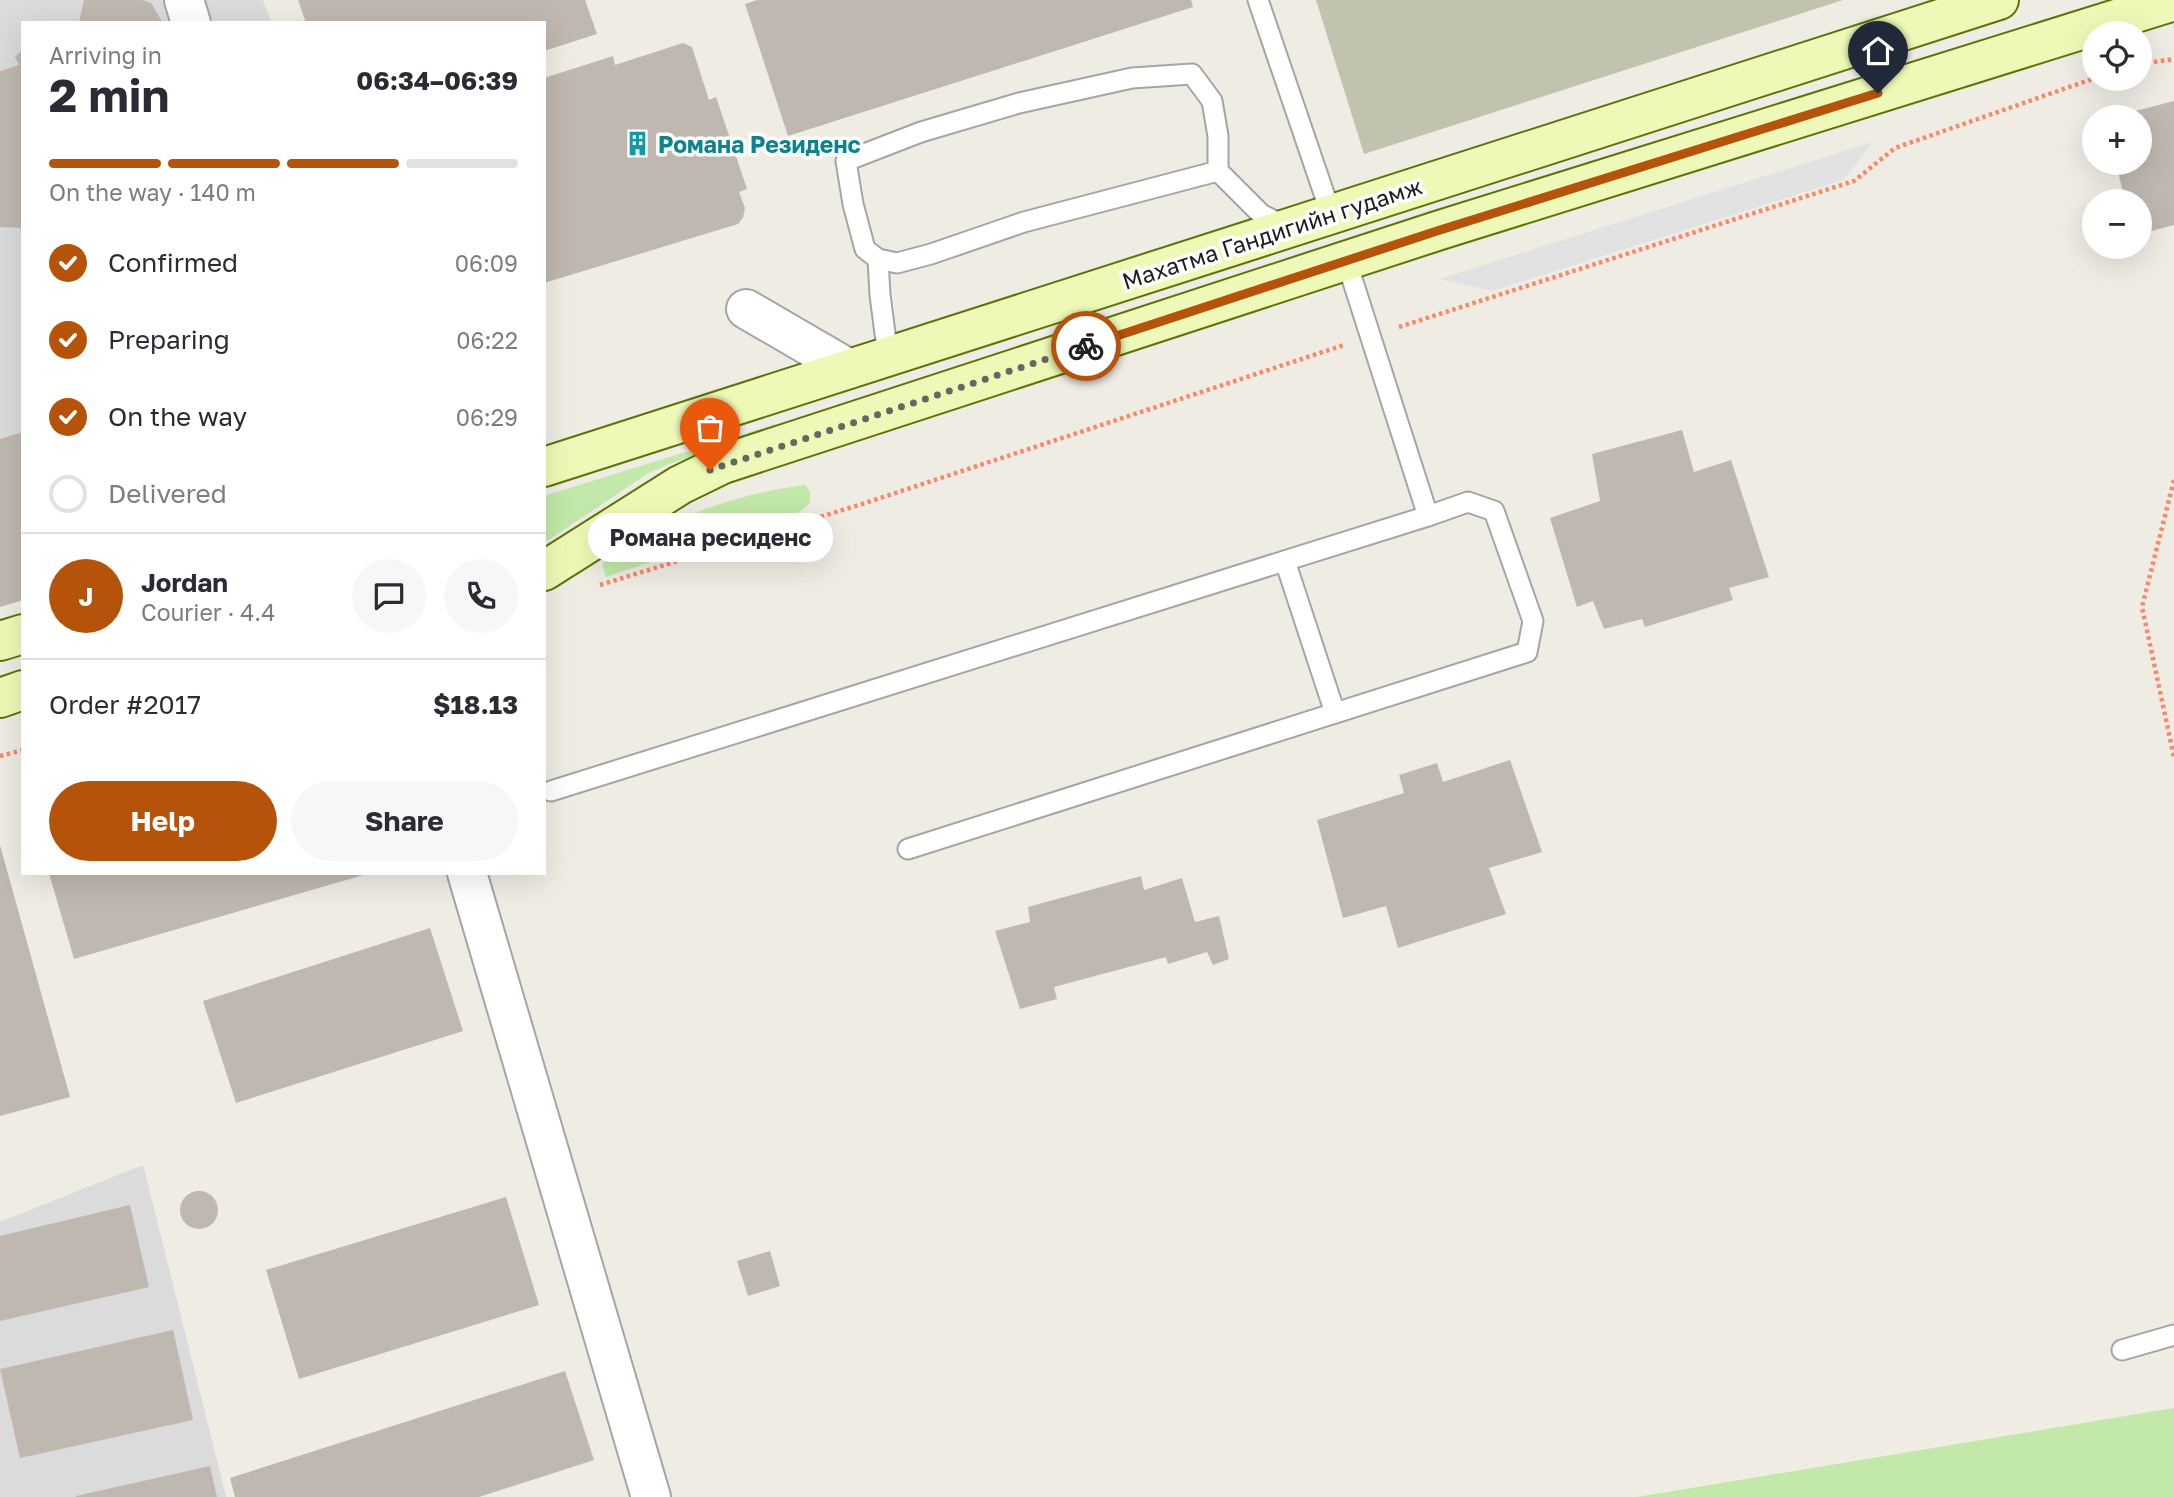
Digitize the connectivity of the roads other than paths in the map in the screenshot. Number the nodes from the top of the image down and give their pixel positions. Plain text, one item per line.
1 (184, 0) edge
2 (1258, 0) edge
3 (1999, 0) edge
4 (2174, 1) edge
5 (190, 21) edge
6 (1218, 171) junction
7 (1331, 214) junction
8 (1288, 228) junction
9 (878, 259) junction
10 (1346, 260) junction
11 (746, 309) dead end
12 (888, 356) junction
13 (849, 369) junction
14 (546, 466) edge
15 (1428, 516) junction
16 (1285, 561) junction
17 (546, 570) edge
18 (21, 635) edge
19 (0, 641) edge
20 (21, 691) edge
21 (0, 698) edge
22 (1335, 713) junction
23 (551, 791) dead end
24 (908, 849) dead end
25 (468, 875) edge
26 (2174, 1335) edge
27 (2122, 1350) dead end
28 (651, 1497) edge

1 - 5 street
2 - 7 lane
3 - 7 main road, Махатма Гандигийн гудамж
4 - 10 main road
6 - 8 lane
6 - 9 lane
6 - 9 lane
7 - 8 main road, Махатма Гандигийн гудамж
8 - 12 main road, Махатма Гандигийн гудамж
9 - 12 lane
10 - 15 lane
10 - 17 main road
11 - 13 street
12 - 13 main road, Махатма Гандигийн гудамж
13 - 14 main road, Махатма Гандигийн гудамж
15 - 16 lane
15 - 22 lane
16 - 22 lane
16 - 23 lane
18 - 19 main road
20 - 21 main road
22 - 24 lane
25 - 28 street
26 - 27 lane

